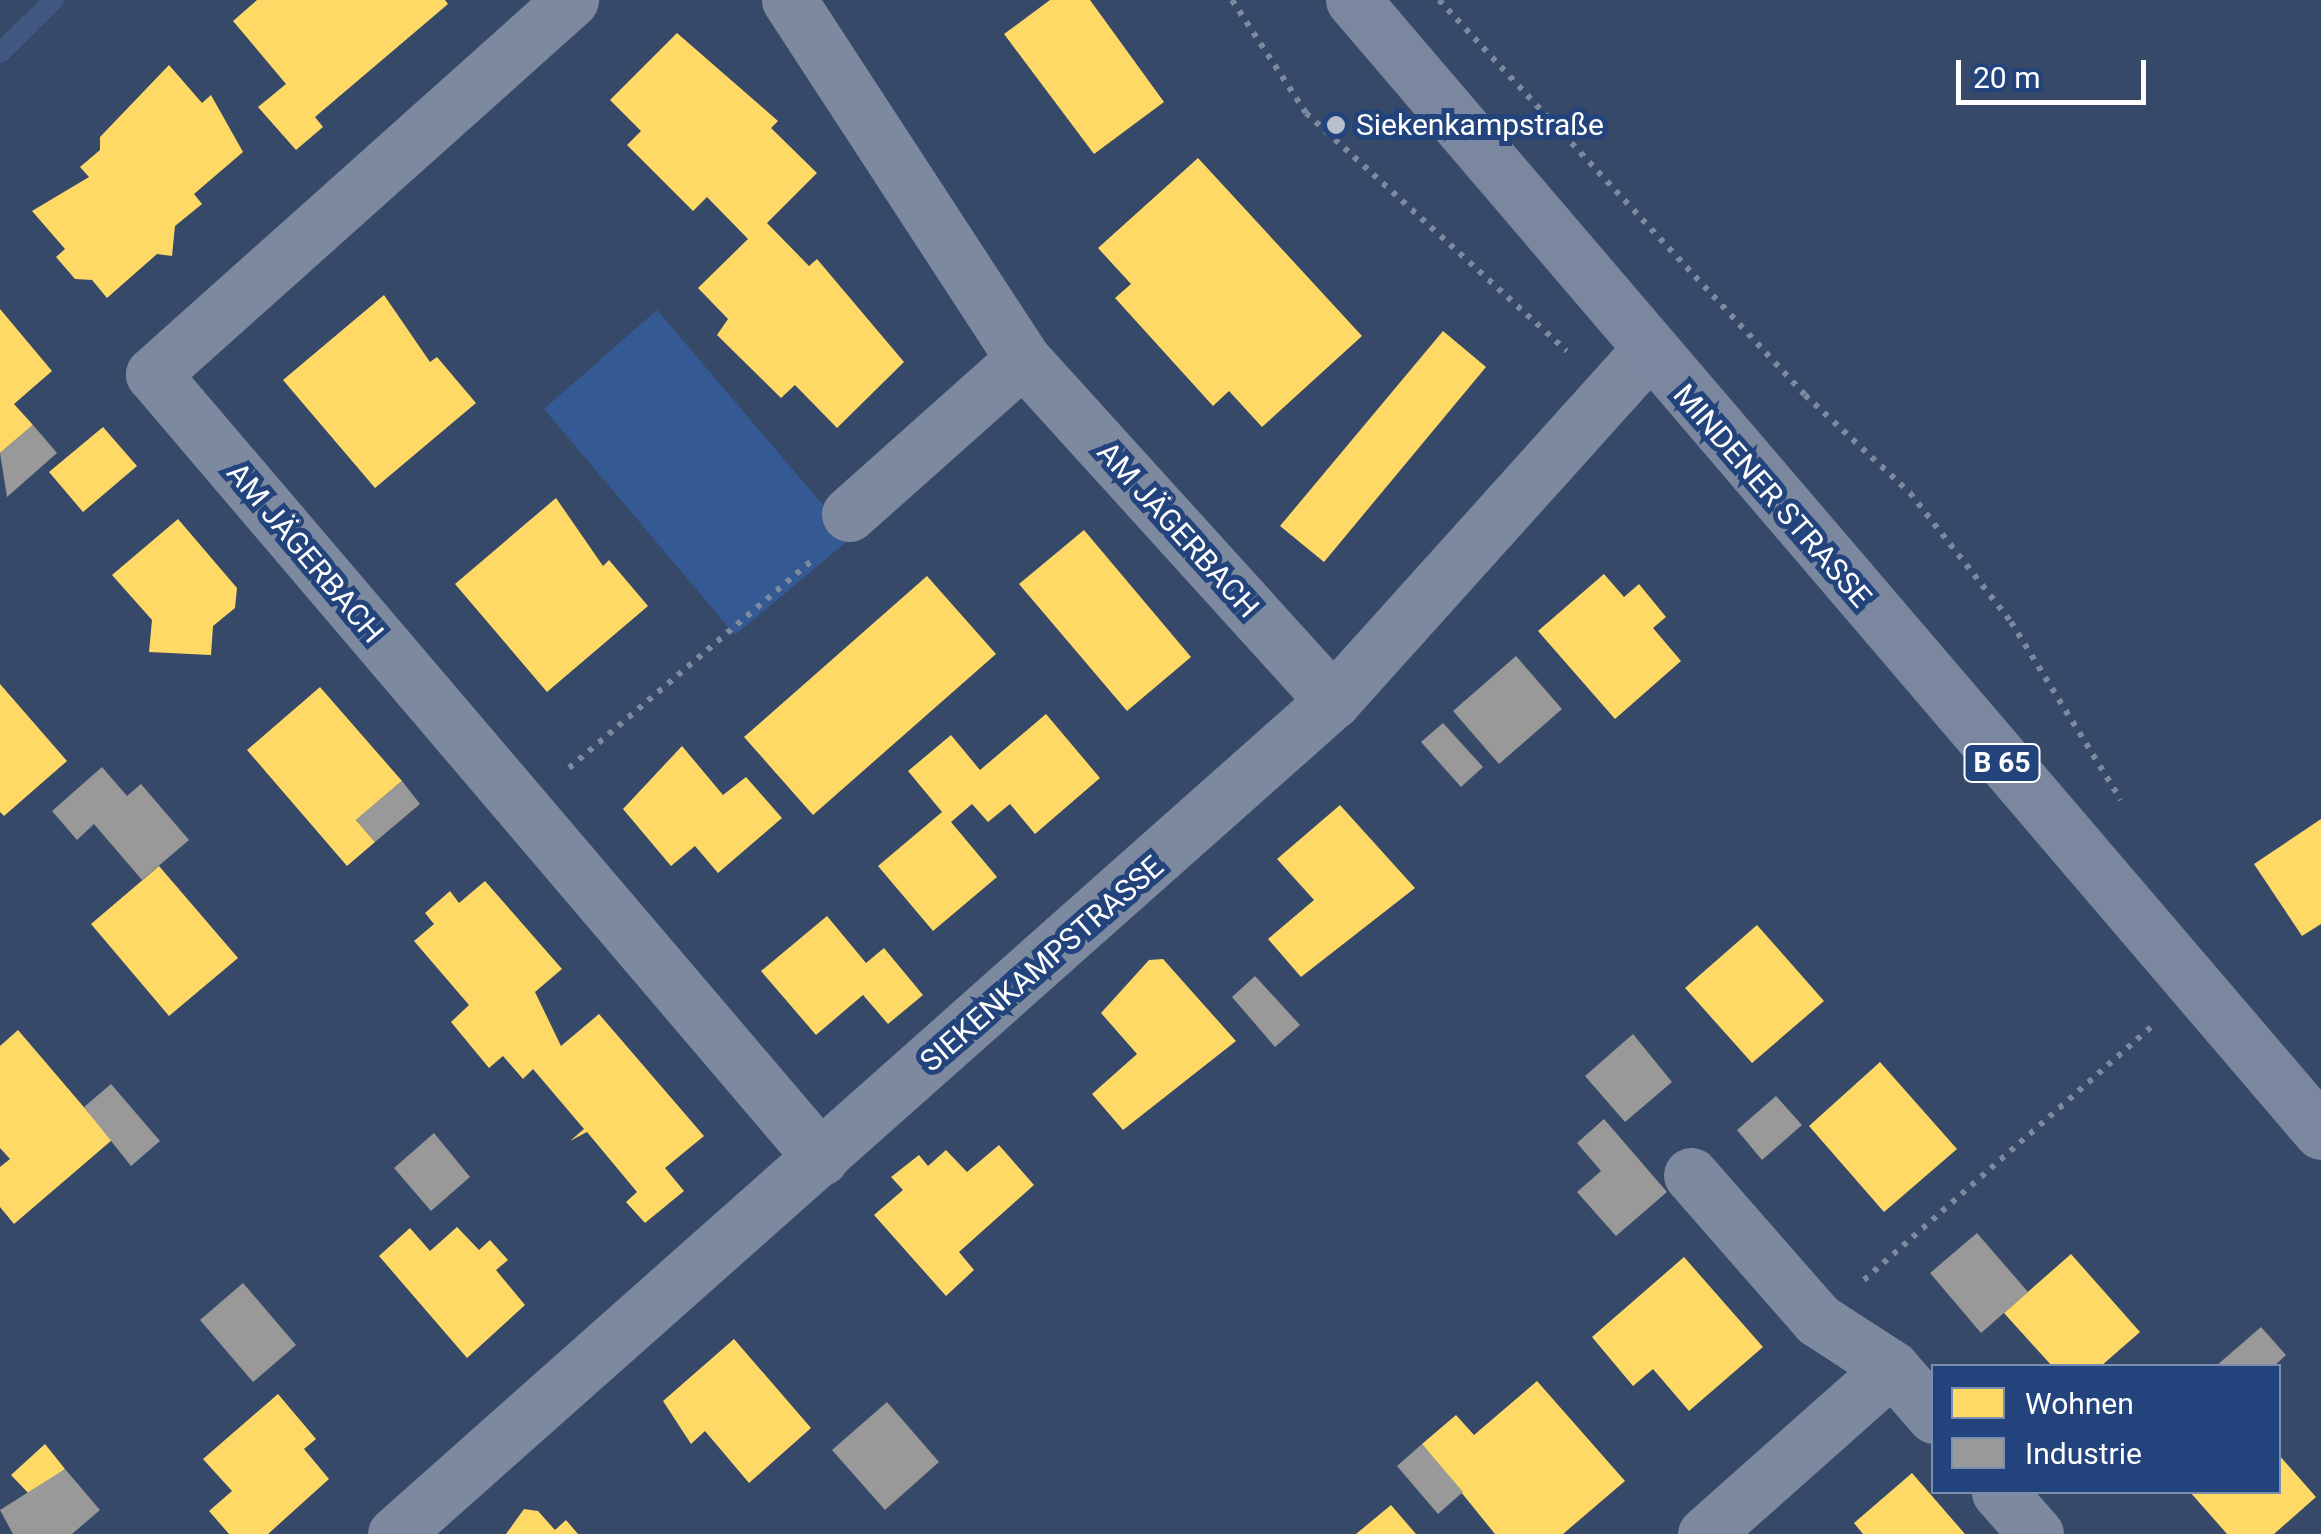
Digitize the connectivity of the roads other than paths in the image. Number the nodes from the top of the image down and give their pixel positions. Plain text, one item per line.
1 (571, 0) edge
2 (789, 0) edge
3 (1353, 0) edge
4 (1647, 352) junction
5 (1023, 359) junction
6 (849, 514) road end
7 (1333, 701) junction
8 (2321, 1132) edge
9 (821, 1158) junction
10 (1691, 1175) dead end
11 (1892, 1368) junction
12 (1931, 1413) edge
13 (2001, 1494) edge
14 (395, 1534) edge
15 (1705, 1534) edge
16 (2036, 1534) edge

1 - 9 street, AM JÄGERBACH
2 - 5 street, AM JÄGERBACH
3 - 4 main road, MINDENER STRASSE / B 65
4 - 7 street, SIEKENKAMPSTRASSE
4 - 8 main road, MINDENER STRASSE / B 65
5 - 6 street
5 - 7 street, AM JÄGERBACH
7 - 9 street, SIEKENKAMPSTRASSE
9 - 14 street, SIEKENKAMPSTRASSE
10 - 11 street
11 - 12 street
11 - 15 street
13 - 16 street

